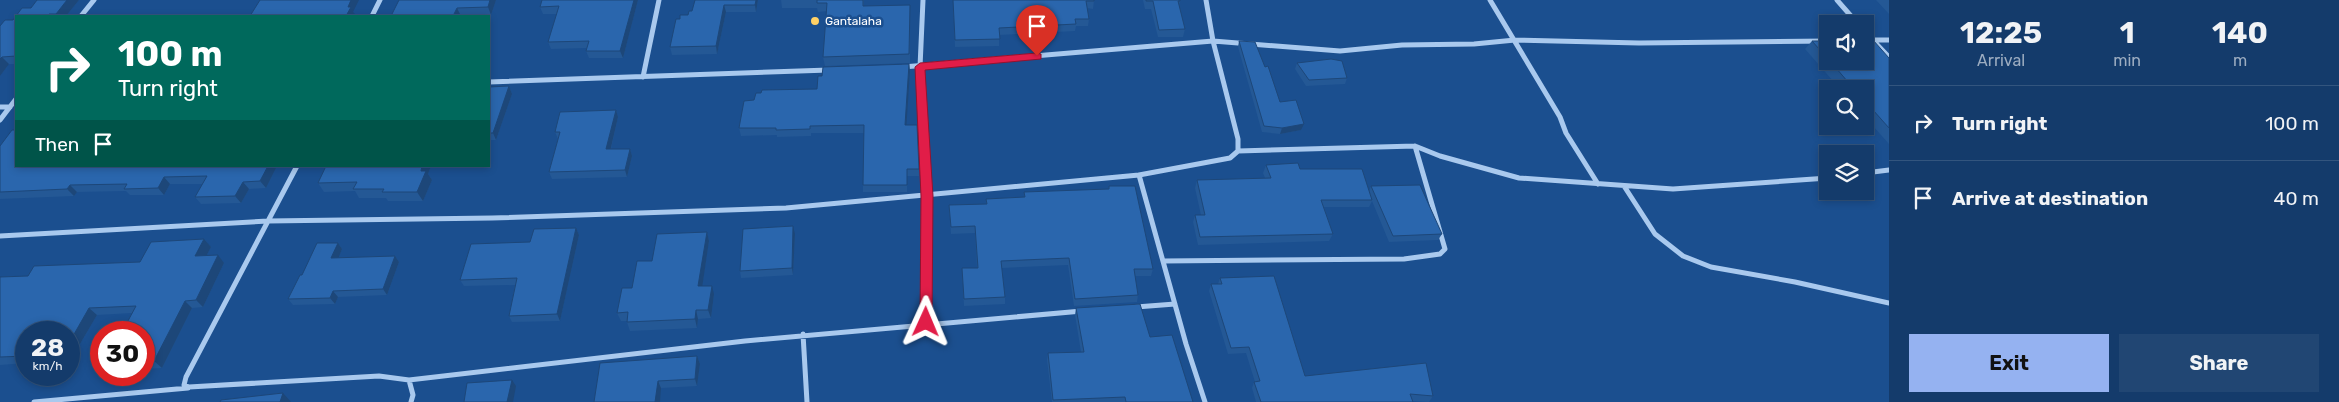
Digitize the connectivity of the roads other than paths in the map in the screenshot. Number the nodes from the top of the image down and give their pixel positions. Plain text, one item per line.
1 (94, 0) edge
2 (380, 0) edge
3 (659, 0) edge
4 (924, 0) edge
5 (1206, 0) edge
6 (1490, 0) edge
7 (1837, 0) edge
8 (82, 15) edge
9 (372, 15) edge
10 (1850, 15) edge
11 (1515, 40) junction
12 (1874, 40) edge
13 (1889, 40) edge
14 (1213, 41) junction
15 (1819, 41) edge
16 (1874, 42) edge
17 (1889, 57) edge
18 (920, 67) junction
19 (900, 68) edge
20 (831, 70) edge
21 (643, 76) junction
22 (490, 82) edge
23 (15, 100) edge
24 (10, 107) junction
25 (0, 108) edge
26 (0, 120) edge
27 (1415, 146) junction
28 (1238, 151) junction
29 (296, 167) edge
30 (1889, 170) edge
31 (1874, 172) edge
32 (1139, 175) junction
33 (1819, 179) edge
34 (1598, 184) junction
35 (1624, 186) junction
36 (927, 196) junction
37 (268, 222) junction
38 (0, 236) edge
39 (1163, 261) junction
40 (1889, 303) edge
41 (1175, 304) junction
42 (1125, 308) edge
43 (1085, 310) edge
44 (926, 322) junction
45 (803, 334) junction
46 (409, 380) junction
47 (190, 388) junction
48 (34, 402) edge
49 (411, 402) edge
50 (807, 402) edge
51 (1205, 402) edge

1 - 8 street
2 - 9 street
3 - 21 street
4 - 18 street
5 - 14 street
6 - 11 street
7 - 10 street
11 - 14 street
11 - 15 street
11 - 34 street
12 - 13 street
14 - 18 street
14 - 28 street
16 - 17 street
18 - 19 street
18 - 36 street
20 - 21 street
21 - 22 street
23 - 24 street
24 - 25 street
24 - 26 street
27 - 28 street
27 - 34 street
27 - 39 street
28 - 32 street
29 - 37 street
30 - 31 street
32 - 36 street
32 - 39 street
33 - 35 street
34 - 35 street
35 - 40 street
36 - 37 street
36 - 44 street
37 - 38 street
37 - 47 street
39 - 41 street
41 - 42 street
41 - 51 street
43 - 44 street
44 - 45 street
45 - 46 street
45 - 50 street
46 - 47 street
46 - 49 street
47 - 48 street

